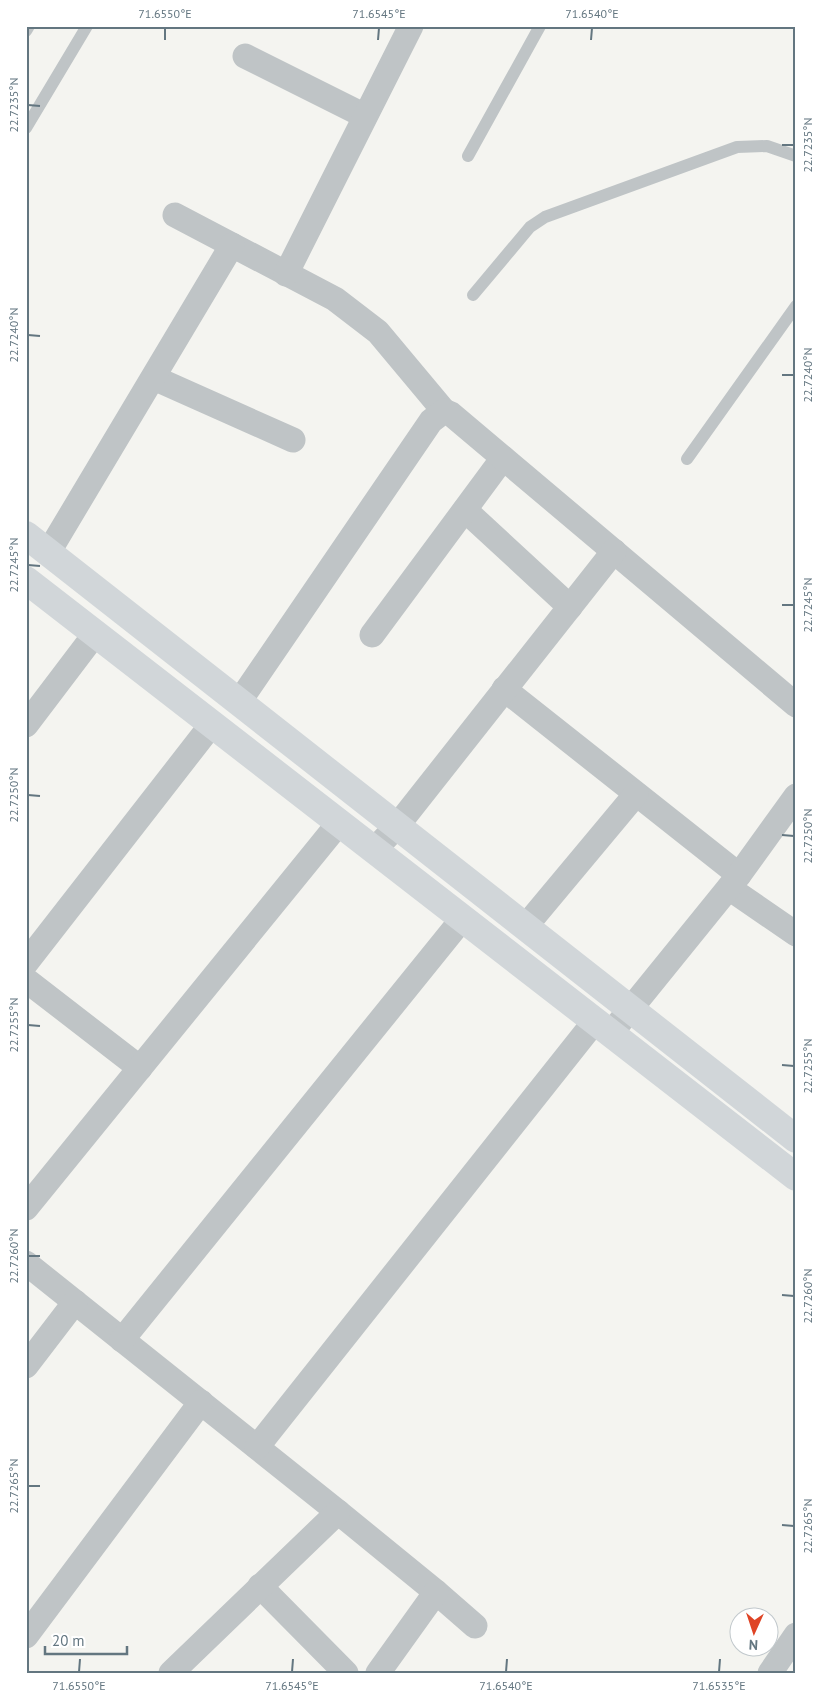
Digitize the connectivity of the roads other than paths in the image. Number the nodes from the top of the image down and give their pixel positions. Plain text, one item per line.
1 (29, 26) edge
2 (86, 26) edge
3 (411, 26) edge
4 (540, 26) edge
5 (26, 31) edge
6 (245, 56) dead end
7 (365, 116) junction
8 (26, 128) edge
9 (468, 156) dead end
10 (796, 156) edge
11 (175, 215) dead end
12 (232, 245) junction
13 (286, 274) junction
14 (473, 295) dead end
15 (796, 306) edge
16 (154, 378) junction
17 (444, 411) junction
18 (293, 440) dead end
19 (503, 458) junction
20 (687, 459) dead end
21 (465, 510) junction
22 (26, 535) edge
23 (614, 551) junction
24 (48, 552) junction
25 (26, 580) edge
26 (570, 606) junction
27 (95, 634) junction
28 (372, 635) dead end
29 (504, 689) junction
30 (239, 702) junction
31 (796, 706) edge
32 (212, 724) junction
33 (26, 725) edge
34 (636, 794) junction
35 (796, 796) edge
36 (339, 823) junction
37 (397, 826) junction
38 (374, 850) junction
39 (734, 882) junction
40 (463, 918) junction
41 (525, 927) junction
42 (796, 934) edge
43 (26, 963) edge
44 (26, 980) edge
45 (631, 1010) junction
46 (603, 1027) junction
47 (140, 1068) junction
48 (796, 1139) edge
49 (796, 1177) edge
50 (26, 1208) edge
51 (26, 1263) edge
52 (75, 1302) junction
53 (122, 1340) junction
54 (26, 1366) edge
55 (201, 1402) junction
56 (257, 1447) junction
57 (338, 1512) junction
58 (260, 1586) junction
59 (436, 1592) junction
60 (475, 1626) dead end
61 (796, 1635) edge
62 (26, 1636) edge
63 (171, 1673) edge
64 (346, 1673) edge
65 (378, 1673) edge
66 (770, 1673) edge

1 - 5 lane
2 - 8 lane
3 - 7 street
4 - 9 lane
6 - 7 street
7 - 13 street
10 - 14 lane
11 - 12 street
12 - 13 street
12 - 16 street
13 - 17 street
15 - 20 lane
16 - 18 street
16 - 24 street
17 - 19 street
17 - 30 street
19 - 21 street
19 - 23 street
21 - 26 street
21 - 28 street
22 - 24 main road
23 - 26 street
23 - 31 street
24 - 30 main road
25 - 27 main road
26 - 29 street
27 - 32 main road
27 - 33 street
29 - 34 street
29 - 37 street
30 - 37 main road
32 - 36 main road
32 - 43 street
34 - 39 street
34 - 41 street
35 - 39 street
36 - 38 main road
36 - 47 street
37 - 38 street
37 - 41 main road
38 - 40 main road
39 - 42 street
39 - 45 street
40 - 46 main road
40 - 53 street
41 - 45 main road
44 - 47 street
45 - 46 street
45 - 48 main road
46 - 49 main road
46 - 56 street
47 - 50 street
51 - 52 street
52 - 53 street
52 - 54 street
53 - 55 street
55 - 56 street
55 - 62 street
56 - 57 street
57 - 58 street
57 - 59 street
58 - 63 street
58 - 64 street
59 - 60 street
59 - 65 street
61 - 66 street

